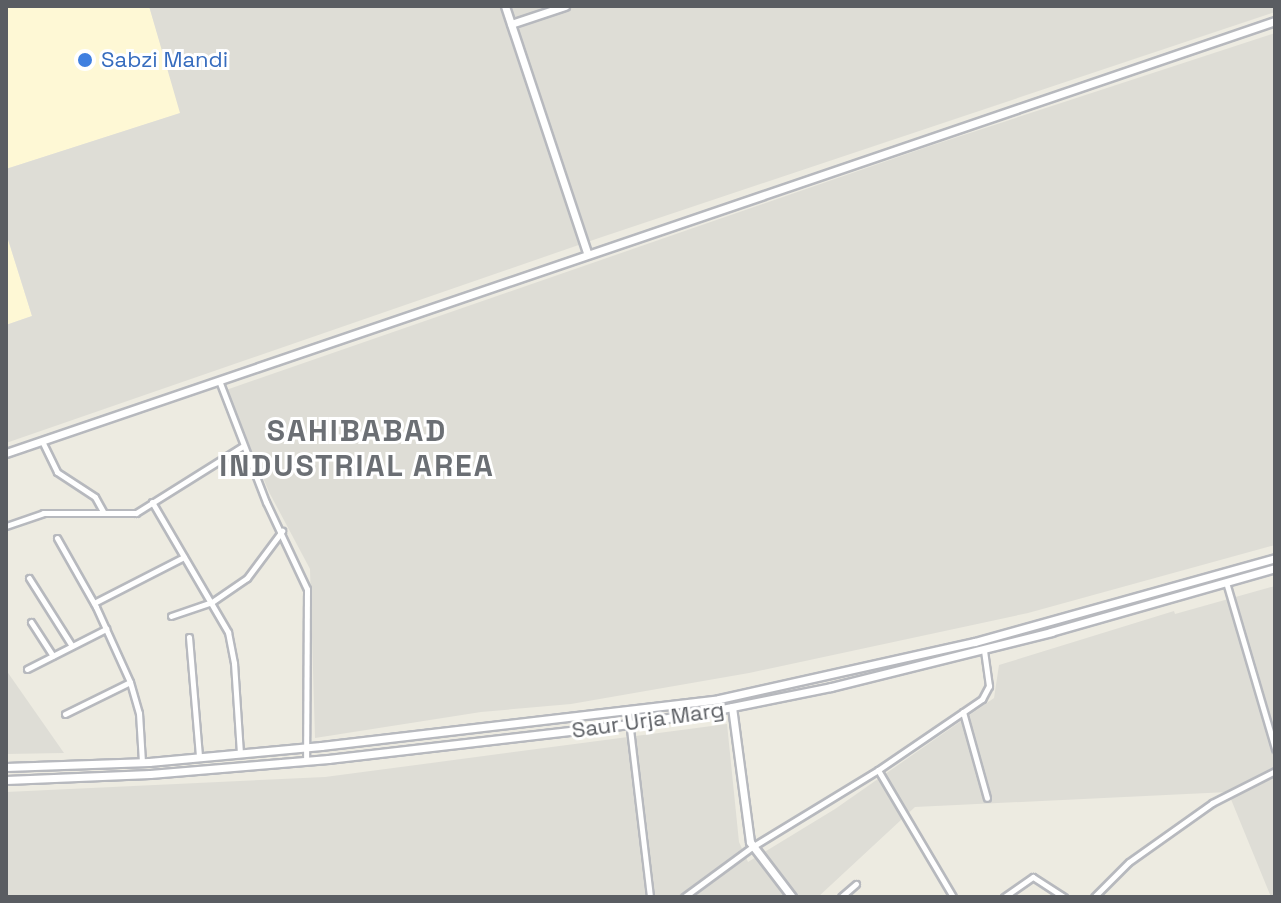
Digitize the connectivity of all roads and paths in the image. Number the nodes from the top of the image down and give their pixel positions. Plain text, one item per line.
1 (505, 6) edge
2 (565, 6) edge
3 (1275, 21) edge
4 (511, 24) junction
5 (587, 253) junction
6 (220, 383) junction
7 (42, 441) junction
8 (243, 446) junction
9 (6, 453) edge
10 (152, 502) junction
11 (105, 514) junction
12 (6, 526) edge
13 (282, 531) junction
14 (57, 538) dead end
15 (184, 557) junction
16 (1275, 558) edge
17 (1275, 568) edge
18 (29, 578) dead end
19 (1226, 582) junction
20 (212, 602) junction
21 (94, 603) junction
22 (171, 616) dead end
23 (31, 622) dead end
24 (106, 629) junction
25 (189, 637) dead end
26 (72, 646) junction
27 (984, 649) junction
28 (53, 656) junction
29 (27, 669) dead end
30 (130, 682) junction
31 (731, 697) junction
32 (732, 708) junction
33 (628, 712) junction
34 (963, 712) junction
35 (65, 714) dead end
36 (630, 724) junction
37 (306, 748) junction
38 (1275, 749) edge
39 (240, 754) junction
40 (199, 757) junction
41 (306, 761) junction
42 (142, 762) junction
43 (62, 765) junction
44 (6, 767) edge
45 (878, 770) junction
46 (1275, 771) edge
47 (64, 778) junction
48 (6, 780) edge
49 (987, 798) dead end
50 (752, 847) junction
51 (856, 884) dead end
52 (650, 897) edge
53 (684, 897) edge
54 (792, 897) edge
55 (841, 897) edge
56 (953, 897) edge
57 (1004, 897) edge
58 (1064, 897) edge
59 (1094, 897) edge

1 - 4 street
2 - 4 street
3 - 5 street
4 - 5 street
5 - 6 street
6 - 7 street
6 - 8 street
7 - 9 street
7 - 11 street
8 - 10 street
8 - 13 street
10 - 11 street
10 - 15 street
11 - 12 street
13 - 20 street
13 - 37 street
14 - 21 street
15 - 20 street
15 - 21 street
16 - 31 street, Saur Urja Marg
17 - 19 street, Saur Urja Marg
18 - 26 street
19 - 27 street, Saur Urja Marg
19 - 38 street
20 - 22 street
20 - 39 street
21 - 24 street
23 - 28 street
24 - 26 street
24 - 30 street
25 - 40 street
26 - 28 street
27 - 32 street, Saur Urja Marg
27 - 34 street
28 - 29 street
30 - 35 street
30 - 42 street
31 - 32 street
31 - 33 street, Saur Urja Marg
32 - 36 street, Saur Urja Marg
32 - 50 street
33 - 36 street
33 - 37 street, Saur Urja Marg
34 - 45 street
34 - 49 street
36 - 41 street, Saur Urja Marg
36 - 52 street
37 - 39 street, Saur Urja Marg
37 - 41 street
39 - 40 street, Saur Urja Marg
40 - 42 street, Saur Urja Marg
41 - 47 street, Saur Urja Marg
42 - 43 street, Saur Urja Marg
43 - 44 street, Saur Urja Marg
43 - 47 street
45 - 50 street
45 - 56 street
46 - 59 street
47 - 48 street, Saur Urja Marg
50 - 53 street
50 - 54 street
51 - 55 street
57 - 58 street

